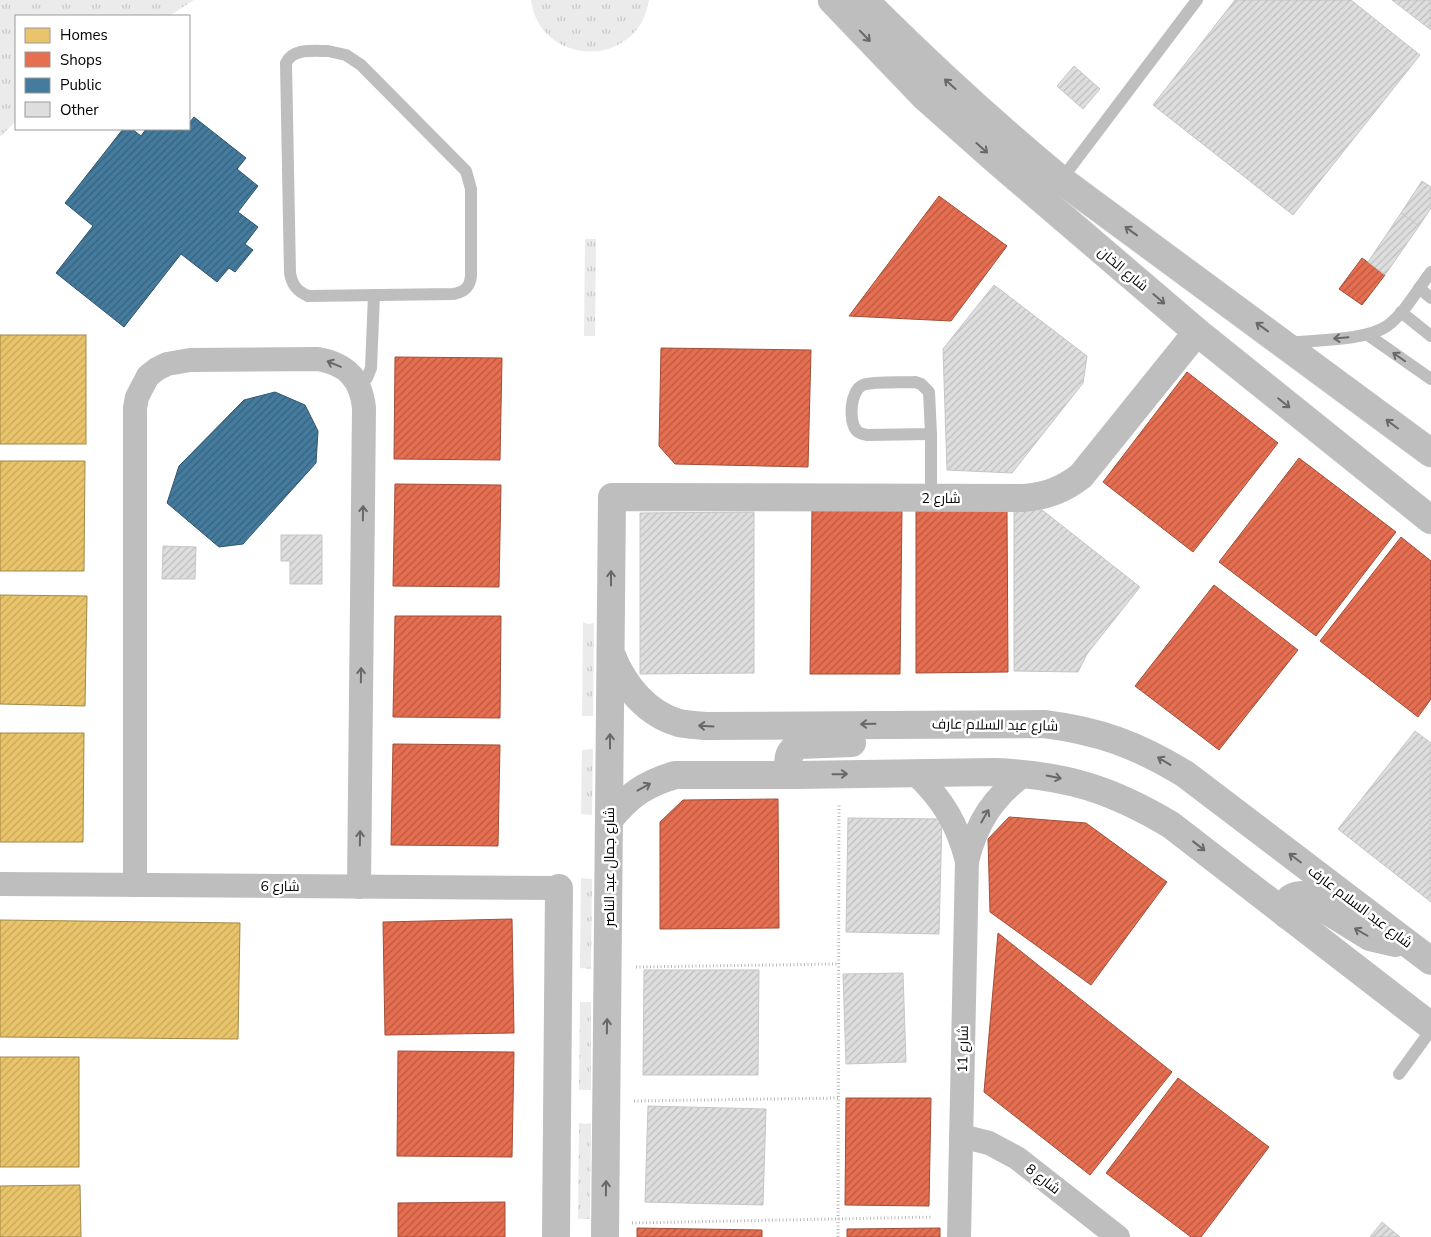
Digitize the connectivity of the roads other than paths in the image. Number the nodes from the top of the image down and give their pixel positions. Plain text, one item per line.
1 (832, 0) edge
2 (864, 0) edge
3 (882, 0) edge
4 (1196, 0) edge
5 (895, 31) junction
6 (1061, 180) junction
7 (1431, 272) edge
8 (1419, 288) junction
9 (374, 295) junction
10 (1431, 298) edge
11 (1401, 312) junction
12 (1197, 332) junction
13 (1368, 335) junction
14 (1431, 336) edge
15 (1284, 343) junction
16 (1431, 379) edge
17 (358, 384) junction
18 (931, 434) junction
19 (1431, 453) edge
20 (612, 497) joint
21 (931, 498) junction
22 (1431, 520) edge
23 (610, 652) junction
24 (939, 724) junction
25 (915, 773) junction
26 (1026, 773) junction
27 (796, 775) junction
28 (609, 820) junction
29 (967, 861) junction
30 (0, 884) edge
31 (135, 885) junction
32 (360, 887) junction
33 (559, 888) joint
34 (1287, 915) junction
35 (1408, 944) junction
36 (1431, 961) edge
37 (1431, 1026) edge
38 (1431, 1030) edge
39 (1399, 1074) dead end
40 (961, 1136) junction
41 (959, 1227) edge
42 (605, 1230) edge
43 (556, 1237) edge
44 (1118, 1237) edge

1 -> 12 street, شارع الخان
2 - 5 street
3 - 5 street
4 - 6 lane
6 -> 5 street
15 -> 6 street
7 - 8 lane
8 - 10 lane
8 - 11 lane
9 - 9 lane
9 - 17 lane
11 - 13 lane
11 - 14 lane
12 - 21 street, شارع 2
12 -> 22 street, شارع الخان
13 -> 15 lane
16 -> 13 lane
19 -> 15 street
17 -> 31 street
32 -> 17 street
18 - 18 lane
18 - 21 lane
20 - 21 street, شارع 2
23 -> 20 street, شارع جمال عبد الناصر
24 -> 23 street, شارع عبد السلام عارف
28 -> 23 street, شارع جمال عبد الناصر
24 - 27 street
35 -> 24 street, شارع عبد السلام عارف
25 - 26 street
27 -> 25 street
25 - 29 street, شارع 11
29 -> 26 street, شارع 11
26 -> 34 street
28 -> 27 street
42 -> 28 street, شارع جمال عبد الناصر
29 - 40 street, شارع 11
30 - 31 street, شارع 6
31 - 32 street, شارع 6
32 - 33 street, شارع 6
33 - 43 street
35 -> 34 street
34 - 37 street
35 - 36 street, شارع عبد السلام عارف
38 - 39 lane
40 - 41 street, شارع 11
40 - 44 street, شارع 8

